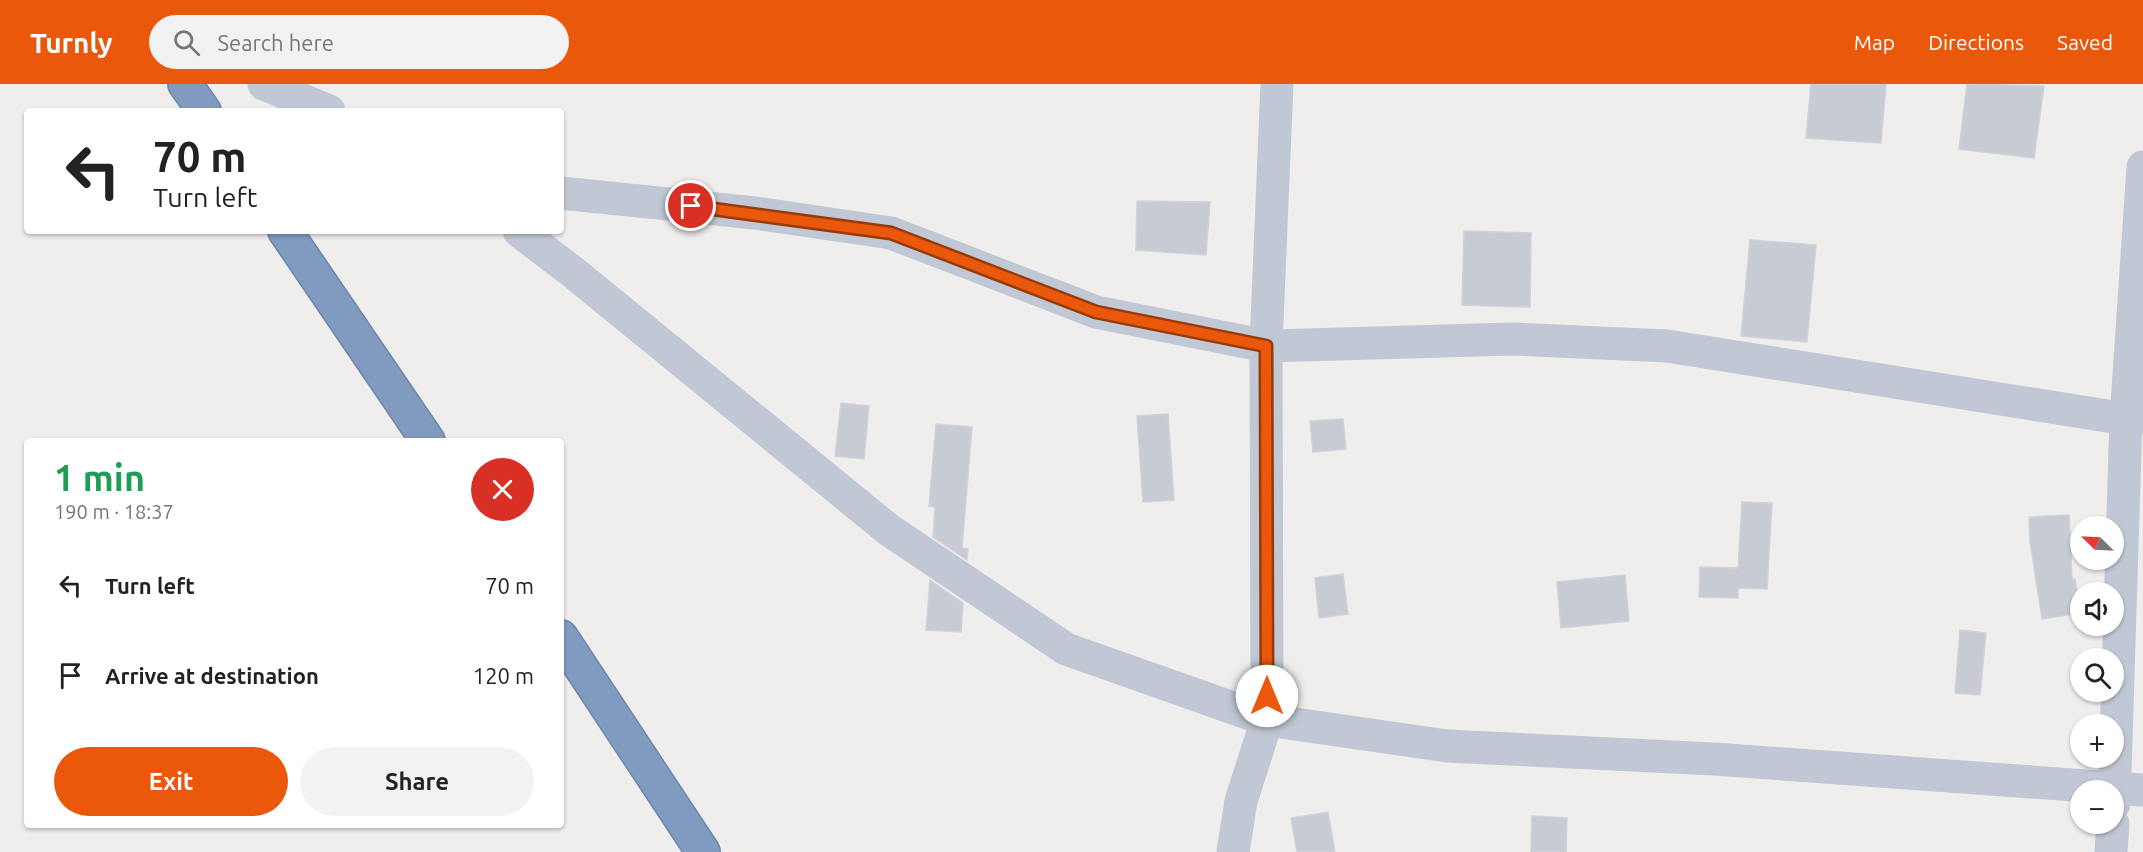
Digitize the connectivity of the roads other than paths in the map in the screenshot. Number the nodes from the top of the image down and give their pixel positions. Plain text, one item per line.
1 (185, 84) edge
2 (264, 84) edge
3 (1277, 84) edge
4 (202, 108) edge
5 (321, 108) edge
6 (2143, 166) edge
7 (564, 193) edge
8 (287, 234) edge
9 (523, 234) edge
10 (1266, 346) junction
11 (2134, 418) edge
12 (426, 438) edge
13 (564, 642) edge
14 (1267, 720) junction
15 (2070, 789) edge
16 (2124, 794) edge
17 (2112, 834) edge
18 (703, 852) edge
19 (1233, 852) edge
20 (2111, 852) edge

1 - 4 highway
2 - 5 street
3 - 10 street
6 - 11 street
7 - 10 street
8 - 12 highway
9 - 14 street
10 - 11 street
10 - 14 street
11 - 16 street
13 - 18 highway
14 - 15 street
14 - 19 street
17 - 20 street

